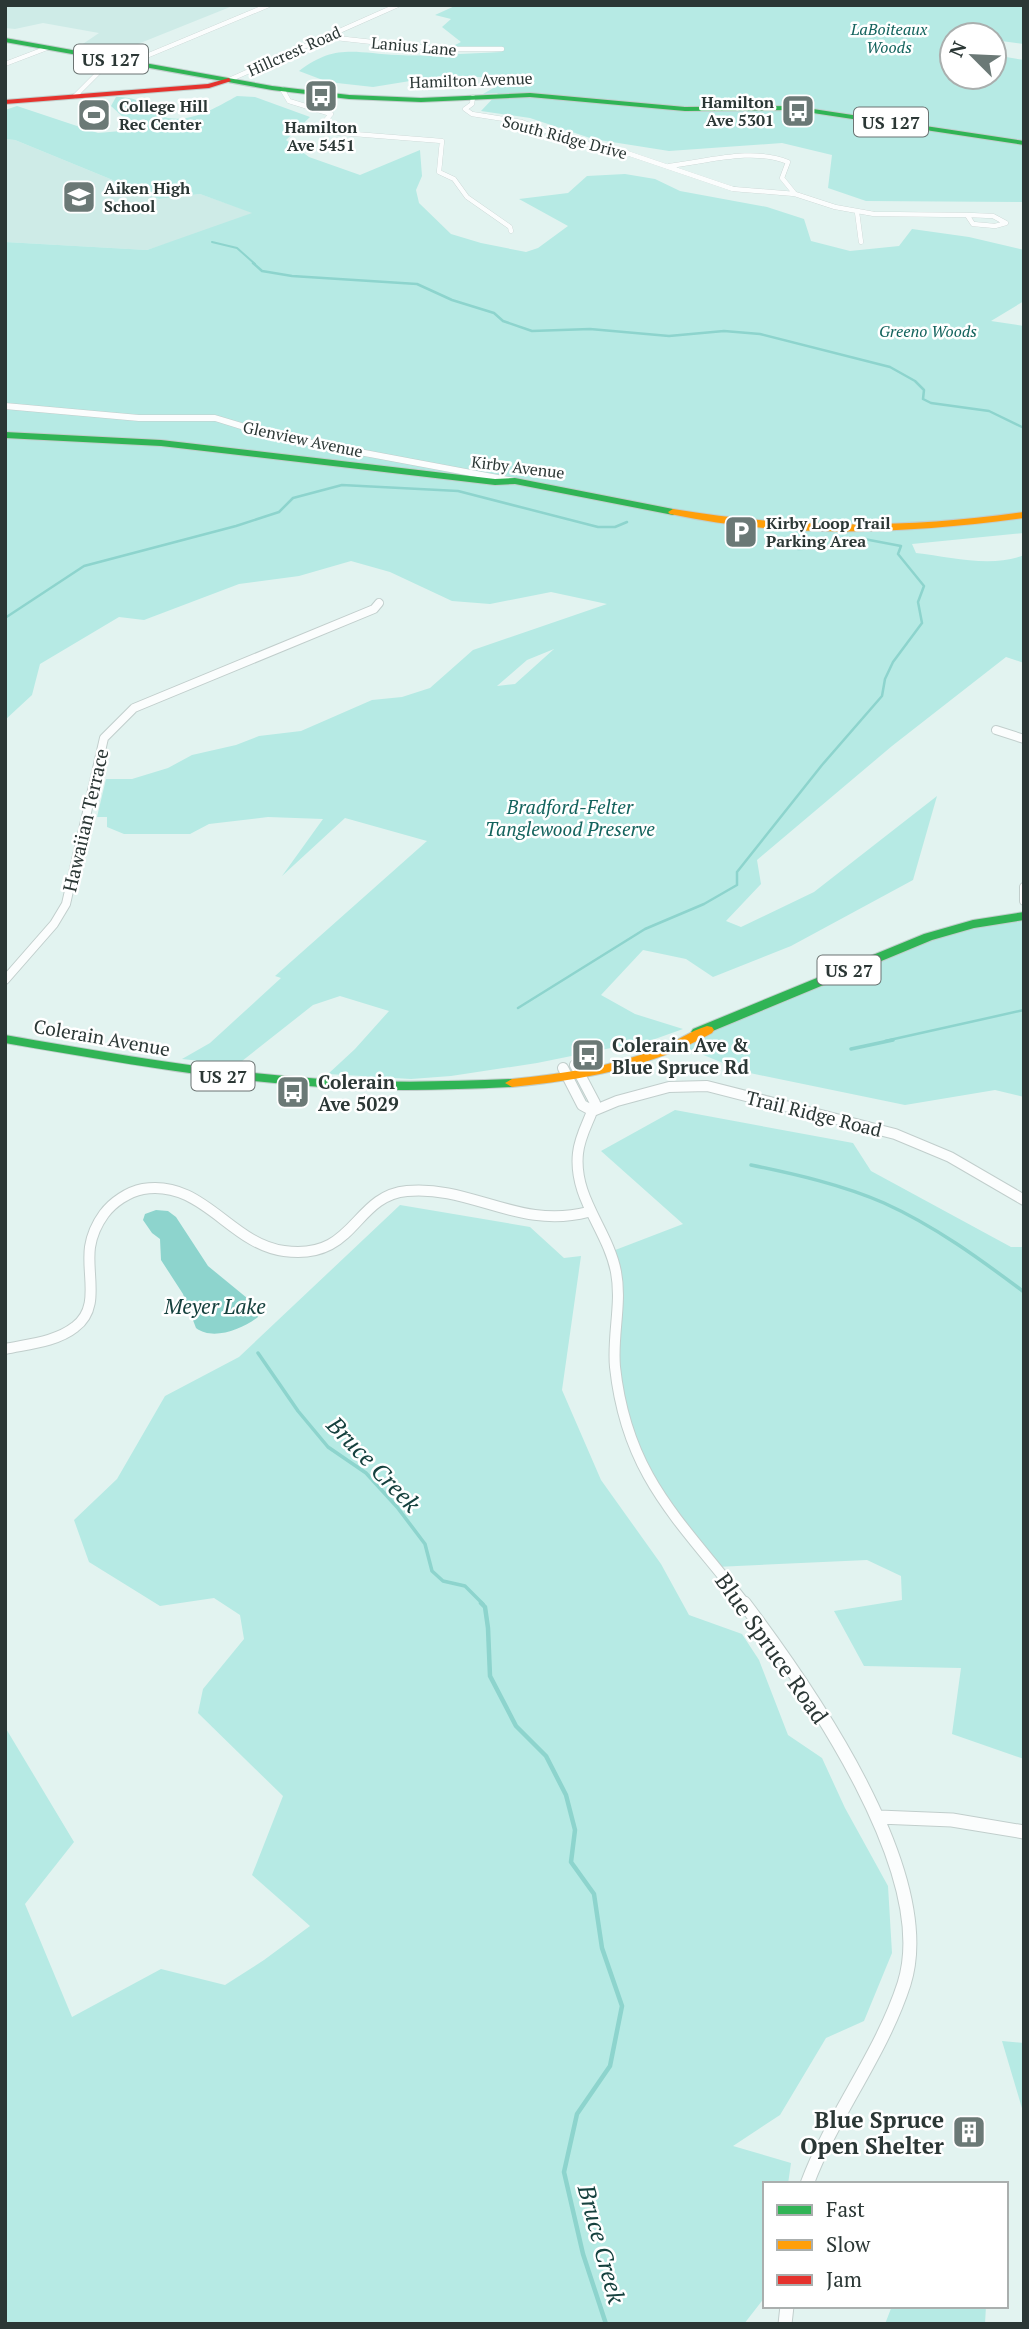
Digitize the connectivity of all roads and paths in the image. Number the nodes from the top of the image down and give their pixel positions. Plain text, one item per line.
1 (269, 5) edge
2 (398, 5) edge
3 (326, 37) junction
4 (5, 40) edge
5 (47, 48) junction
6 (502, 49) dead end
7 (112, 59) junction
8 (132, 62) junction
9 (5, 64) edge
10 (229, 80) junction
11 (282, 89) junction
12 (75, 96) junction
13 (5, 102) edge
14 (469, 103) junction
15 (1024, 143) edge
16 (666, 166) junction
17 (795, 194) junction
18 (857, 212) junction
19 (967, 215) junction
20 (511, 232) dead end
21 (861, 242) dead end
22 (5, 406) edge
23 (5, 435) edge
24 (515, 481) junction
25 (1024, 515) edge
26 (379, 603) dead end
27 (996, 730) dead end
28 (1024, 739) edge
29 (1024, 887) edge
30 (1024, 901) edge
31 (1024, 916) edge
32 (5, 980) edge
33 (5, 1039) edge
34 (571, 1071) junction
35 (590, 1092) junction
36 (617, 1101) junction
37 (593, 1111) junction
38 (1024, 1200) edge
39 (588, 1212) junction
40 (5, 1349) edge
41 (879, 1817) junction
42 (1024, 1832) edge
43 (808, 2182) edge

1 - 8 street
2 - 3 street, Hillcrest Road
3 - 6 street, Lanius Lane
3 - 10 street, Hillcrest Road
4 - 5 main road, Hamilton Avenue / US 127
5 - 7 main road, Hamilton Avenue / US 127
5 - 9 street
7 - 8 main road, Hamilton Avenue / US 127
7 - 12 street
8 - 10 main road, Hamilton Avenue / US 127
10 - 11 main road, Hamilton Avenue / US 127
10 - 12 main road
11 - 14 main road, Hamilton Avenue / US 127
11 - 20 street
12 - 13 main road
14 - 15 main road, Hamilton Avenue / US 127
14 - 16 street, South Ridge Drive
16 - 17 street, South Ridge Drive
16 - 17 street, South Ridge Drive
17 - 18 street, South Ridge Drive
18 - 19 street, South Ridge Drive
18 - 21 street
19 - 19 street, South Ridge Drive
22 - 24 street, Glenview Avenue
23 - 24 main road, Kirby Avenue
24 - 25 main road, Kirby Avenue
26 - 32 street, Hawaiian Terrace
27 - 28 street
29 - 30 street
31 - 34 main road, Colerain Avenue / US 27
33 - 34 main road, Colerain Avenue / US 27
34 - 35 street, Blue Spruce Road
34 - 37 street
35 - 36 street
35 - 37 street, Blue Spruce Road
36 - 37 street, Trail Ridge Road
36 - 38 street, Trail Ridge Road
37 - 39 street, Blue Spruce Road
39 - 40 street
39 - 41 street, Blue Spruce Road
41 - 42 street
41 - 43 street, Blue Spruce Road

